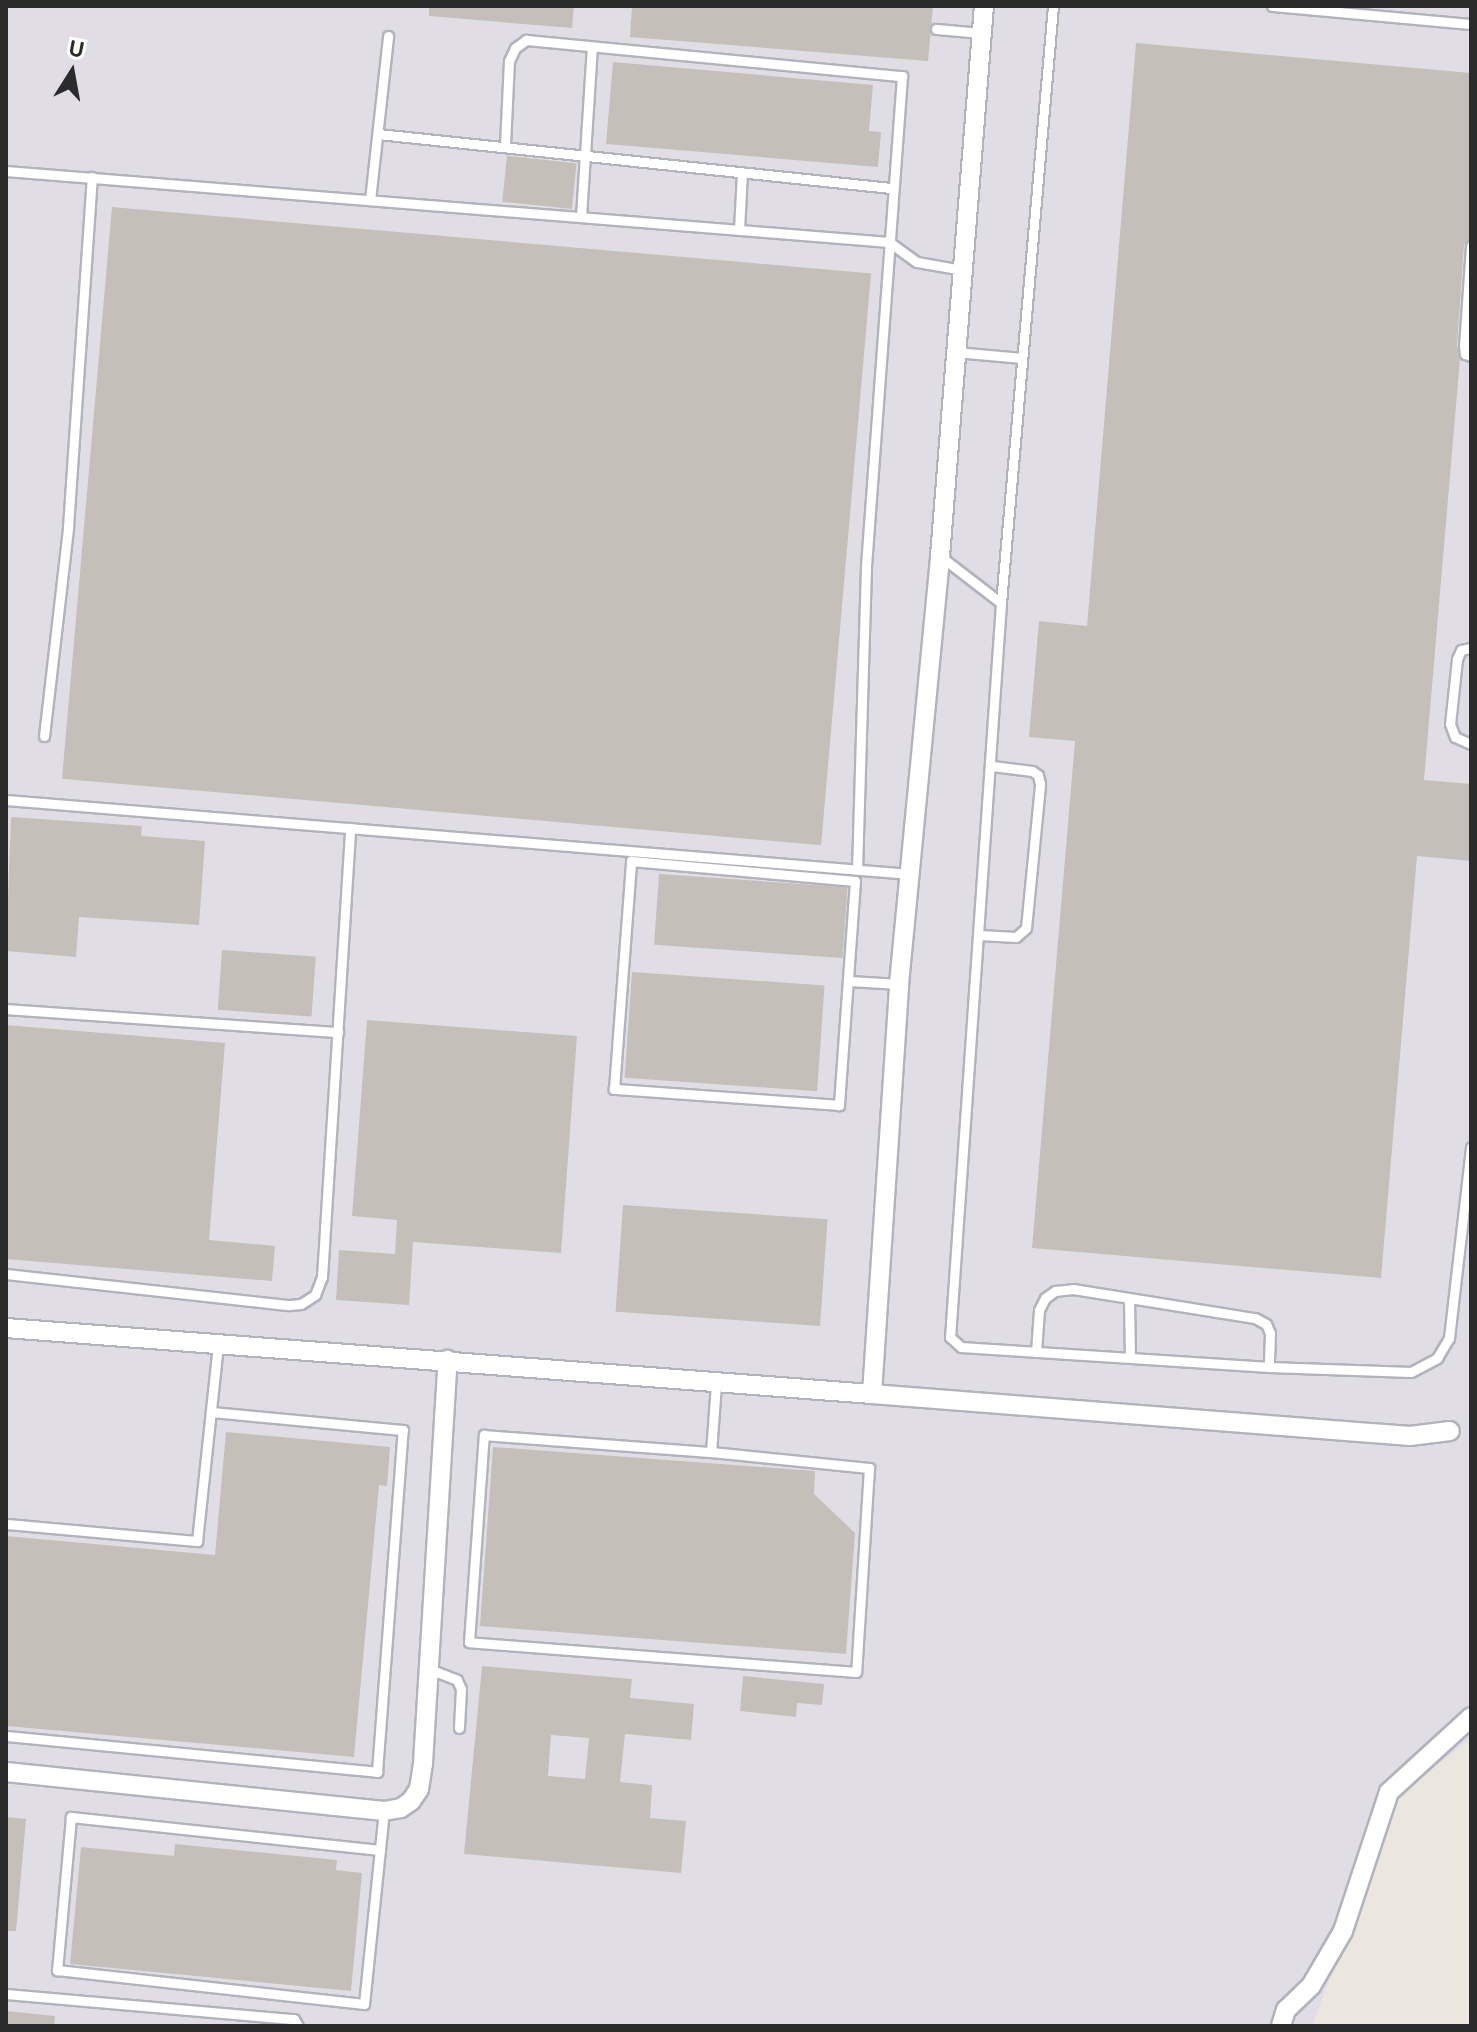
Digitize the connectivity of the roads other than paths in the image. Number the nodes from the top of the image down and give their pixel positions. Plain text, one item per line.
1 (984, 6) edge
2 (1053, 6) edge
3 (1272, 6) edge
4 (1471, 24) edge
5 (936, 29) dead end
6 (982, 33) junction
7 (388, 36) dead end
8 (592, 48) junction
9 (378, 134) junction
10 (505, 145) junction
11 (585, 156) junction
12 (6, 171) edge
13 (742, 172) junction
14 (92, 177) junction
15 (891, 188) junction
16 (370, 200) junction
17 (581, 216) junction
18 (739, 230) junction
19 (889, 242) junction
20 (1471, 246) edge
21 (963, 270) junction
22 (954, 352) junction
23 (1471, 356) edge
24 (1021, 358) junction
25 (940, 556) junction
26 (1001, 603) junction
27 (1471, 648) edge
28 (44, 736) dead end
29 (1471, 744) edge
30 (992, 766) junction
31 (6, 800) edge
32 (350, 828) junction
33 (857, 869) junction
34 (910, 874) junction
35 (979, 935) junction
36 (849, 981) junction
37 (899, 984) junction
38 (6, 1009) edge
39 (338, 1032) junction
40 (1471, 1147) edge
41 (6, 1274) edge
42 (1129, 1300) junction
43 (6, 1328) edge
44 (218, 1344) junction
45 (1036, 1352) junction
46 (1130, 1357) junction
47 (448, 1360) junction
48 (1269, 1367) junction
49 (716, 1384) junction
50 (872, 1394) junction
51 (211, 1412) junction
52 (1450, 1431) dead end
53 (711, 1452) junction
54 (6, 1524) edge
55 (429, 1669) junction
56 (1471, 1717) edge
57 (459, 1728) dead end
58 (6, 1736) edge
59 (6, 1772) edge
60 (384, 1811) junction
61 (380, 1850) junction
62 (6, 1994) edge
63 (298, 2026) edge
64 (1281, 2026) edge

1 - 6 street
2 - 24 lane
3 - 4 lane
5 - 6 lane
6 - 21 street
7 - 9 lane
8 - 10 lane
8 - 11 lane
8 - 15 lane
9 - 10 lane
9 - 16 lane
10 - 11 lane
11 - 13 lane
11 - 17 lane
12 - 14 lane
13 - 15 lane
13 - 18 lane
14 - 16 lane
14 - 28 lane
15 - 19 lane
16 - 17 lane
17 - 18 lane
18 - 19 lane
19 - 21 lane
19 - 33 lane
20 - 23 lane
21 - 22 street
22 - 24 lane
22 - 25 street
24 - 26 lane
25 - 26 lane
25 - 34 street
26 - 30 lane
27 - 29 lane
30 - 35 lane
30 - 35 lane
31 - 32 lane
32 - 33 lane
32 - 39 lane
33 - 34 lane
34 - 37 street
35 - 45 lane
36 - 36 lane
36 - 37 lane
37 - 50 street
38 - 39 lane
39 - 41 lane
40 - 48 lane
42 - 45 lane
42 - 46 lane
42 - 48 lane
43 - 44 street
44 - 47 street
44 - 51 lane
45 - 46 lane
46 - 48 lane
47 - 49 street
47 - 55 street
49 - 50 street
49 - 53 lane
50 - 52 street
51 - 54 lane
51 - 58 lane
53 - 53 lane
55 - 57 lane
55 - 60 street
56 - 64 street
59 - 60 street
60 - 61 lane
61 - 61 lane
62 - 63 lane

